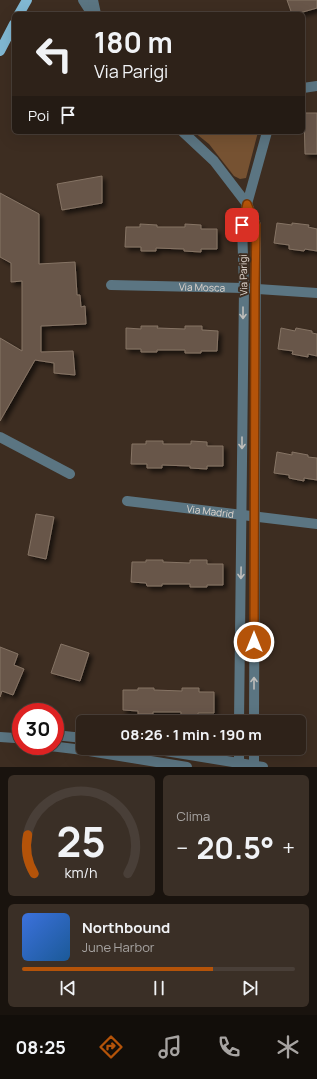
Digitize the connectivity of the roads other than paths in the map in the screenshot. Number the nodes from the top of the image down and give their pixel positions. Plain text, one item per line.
1 (27, 0) edge
2 (83, 0) edge
3 (93, 0) edge
4 (21, 12) edge
5 (91, 12) edge
6 (96, 12) edge
7 (12, 28) edge
8 (0, 51) edge
9 (317, 86) edge
10 (305, 88) edge
11 (185, 134) edge
12 (266, 134) edge
13 (247, 204) junction
14 (112, 285) dead end
15 (244, 288) junction
16 (255, 289) junction
17 (317, 293) edge
18 (0, 437) edge
19 (70, 474) dead end
20 (127, 501) dead end
21 (242, 514) junction
22 (255, 515) junction
23 (317, 524) edge
24 (240, 715) edge
25 (254, 715) edge
26 (64, 736) edge
27 (0, 737) edge
28 (76, 737) edge
29 (12, 738) edge
30 (64, 748) edge
31 (185, 755) edge
32 (255, 755) edge
33 (239, 765) edge
34 (257, 766) edge
35 (187, 767) edge

1 - 4 main road
2 - 5 street
3 - 6 street
7 - 8 main road
9 - 10 street
11 - 13 street
12 - 13 street
13 - 15 street, Via Parigi
13 - 16 street, Via Parigi
14 - 15 street, Via Mosca
15 - 16 street, Via Mosca
15 -> 21 street, Via Parigi
16 - 17 street, Via Mosca
16 - 22 street, Via Parigi
18 - 19 street
20 - 21 street, Via Madrid
21 - 22 street, Via Madrid
21 -> 24 street, Via Parigi
22 - 23 street, Via Madrid
25 -> 22 street, Via Parigi
26 - 28 street
27 - 29 street
30 - 35 street
31 - 33 street
32 - 34 street
33 - 34 street

